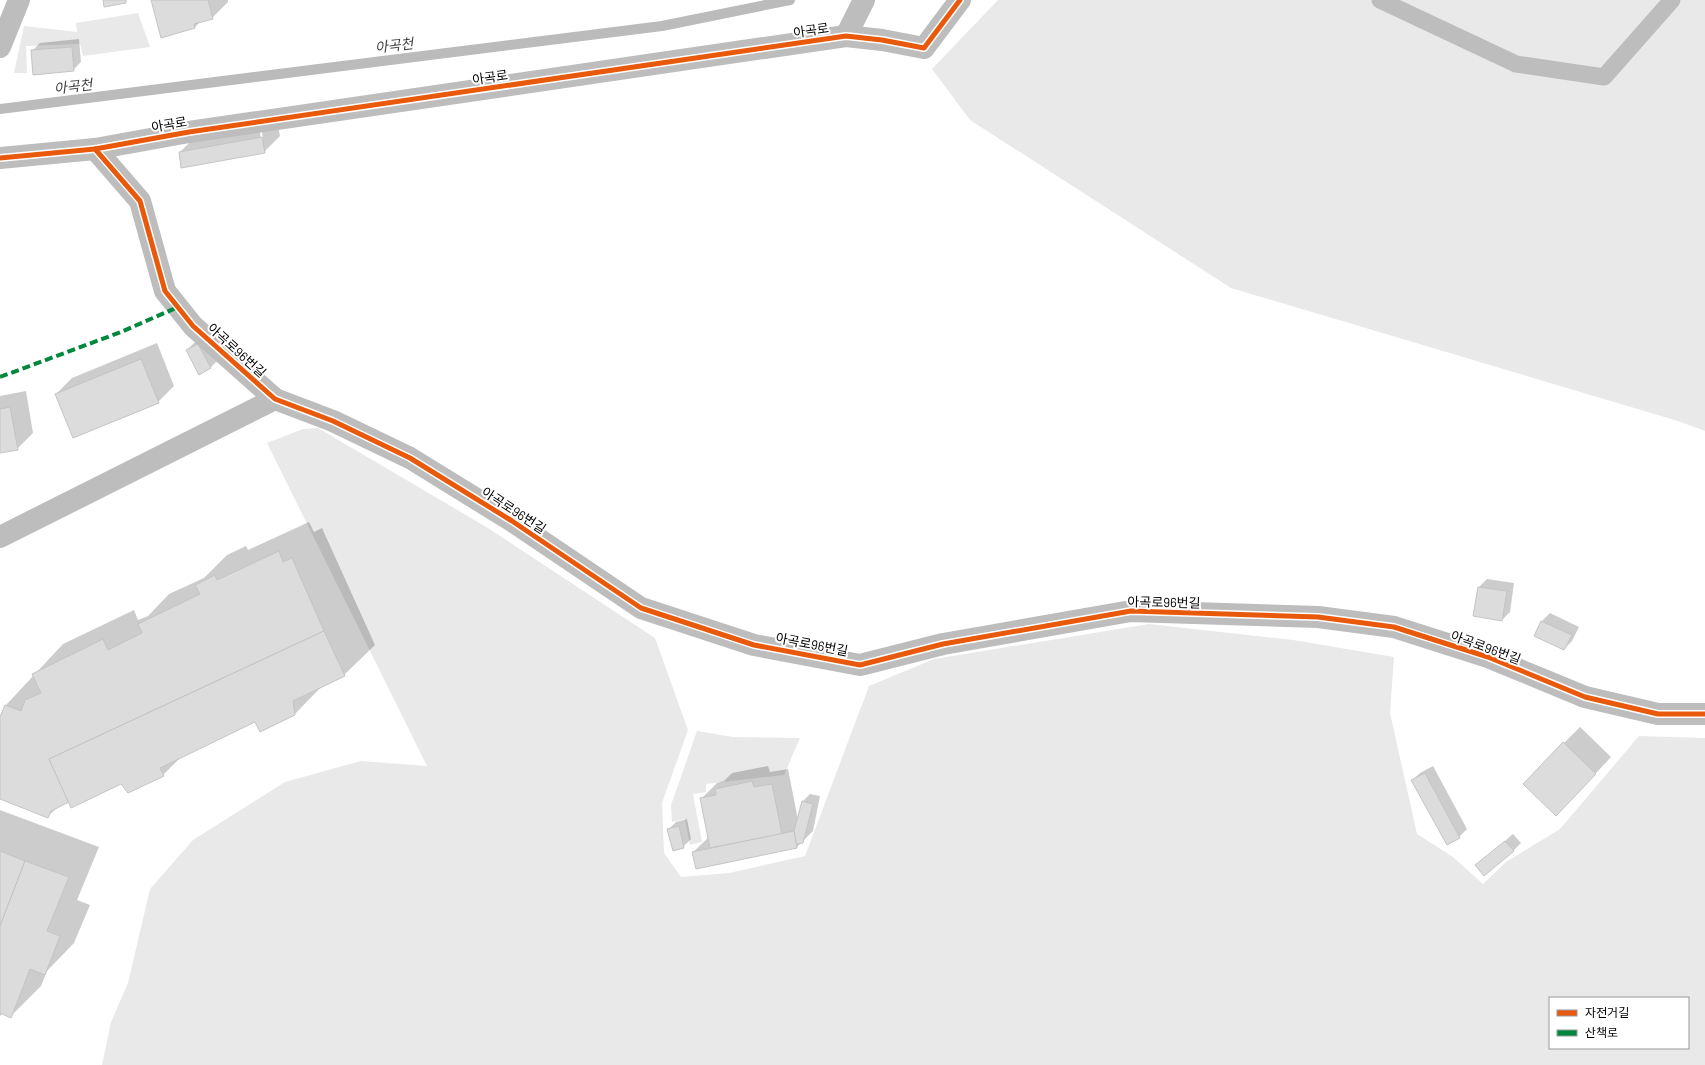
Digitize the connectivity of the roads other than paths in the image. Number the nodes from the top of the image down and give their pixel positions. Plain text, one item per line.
1 (864, 0) edge
2 (960, 0) edge
3 (1380, 0) edge
4 (1672, 0) edge
5 (17, 3) edge
6 (850, 30) junction
7 (0, 46) edge
8 (95, 149) junction
9 (0, 158) edge
10 (275, 399) junction
11 (0, 537) edge
12 (1705, 714) edge

1 - 6 street
2 - 6 street, 아곡로
3 - 4 lane
5 - 7 street
6 - 8 street, 아곡로
8 - 9 street, 아곡로
8 - 10 street, 아곡로96번길
10 - 11 street
10 - 12 street, 아곡로96번길

